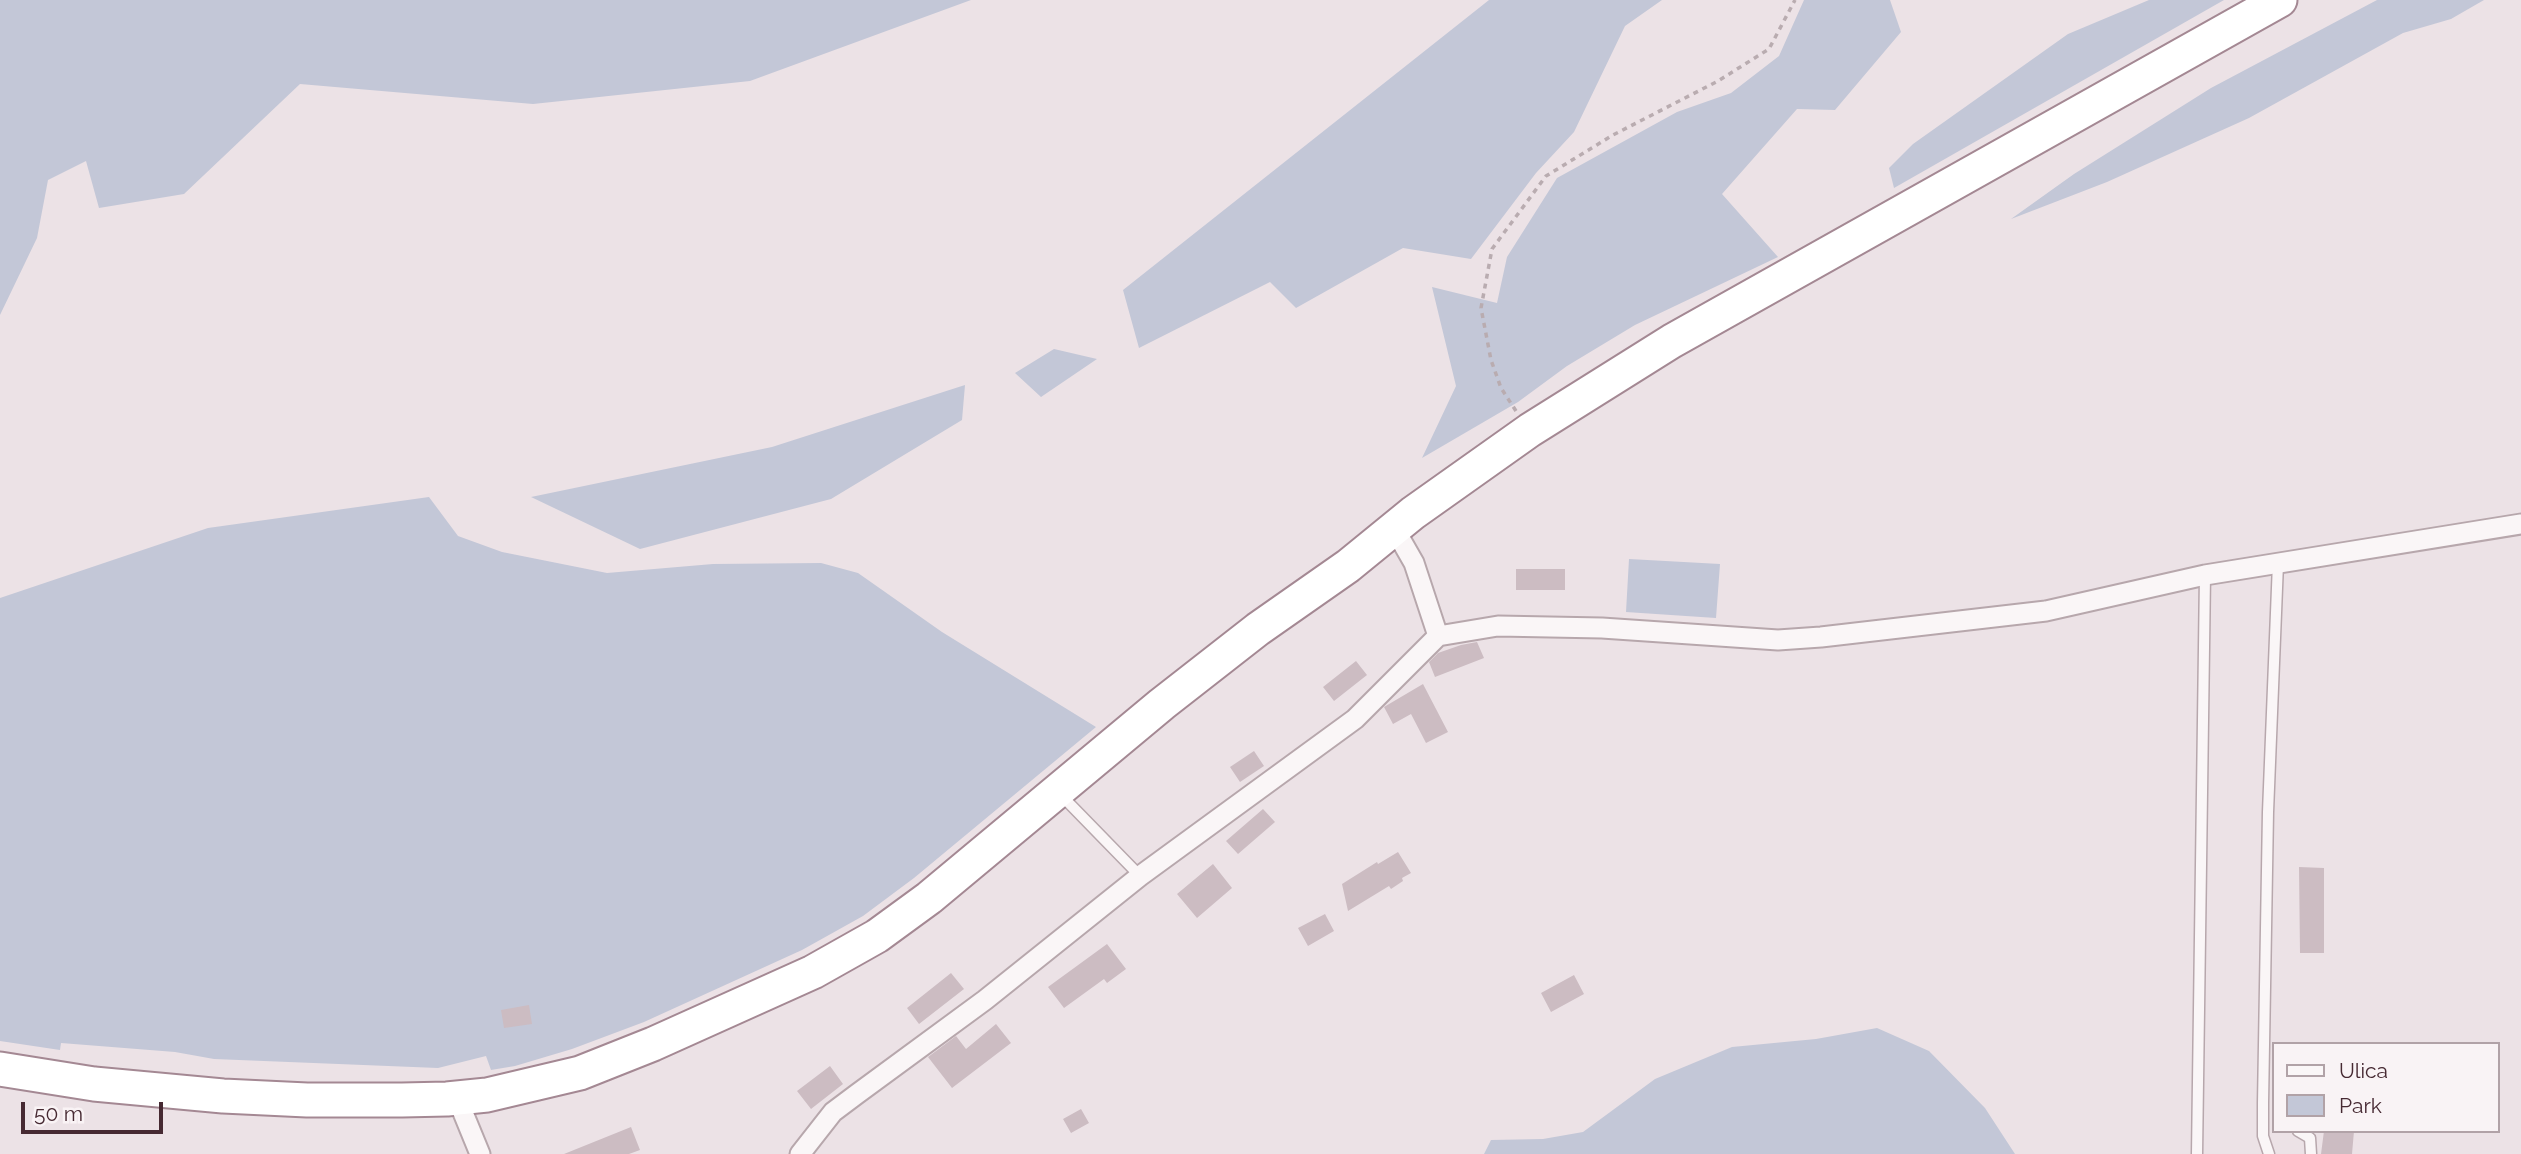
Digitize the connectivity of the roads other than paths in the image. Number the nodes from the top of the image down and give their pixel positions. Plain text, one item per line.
1 (2280, 0) edge
2 (2521, 524) edge
3 (1394, 528) junction
4 (2278, 562) junction
5 (2205, 575) junction
6 (1438, 636) junction
7 (1056, 791) junction
8 (1140, 876) junction
9 (0, 1069) edge
10 (457, 1098) junction
11 (2263, 1121) junction
12 (2272, 1125) edge
13 (2301, 1133) edge
14 (480, 1154) edge
15 (800, 1154) edge
16 (2197, 1154) edge
17 (2269, 1154) edge
18 (2311, 1154) edge

1 - 3 highway
2 - 4 street
3 - 6 street
3 - 7 highway
4 - 5 street
4 - 11 lane
5 - 6 street
5 - 16 lane
6 - 8 street
7 - 8 lane
7 - 10 highway
8 - 15 street
9 - 10 highway
10 - 14 street
11 - 12 lane
11 - 17 lane
13 - 18 lane

